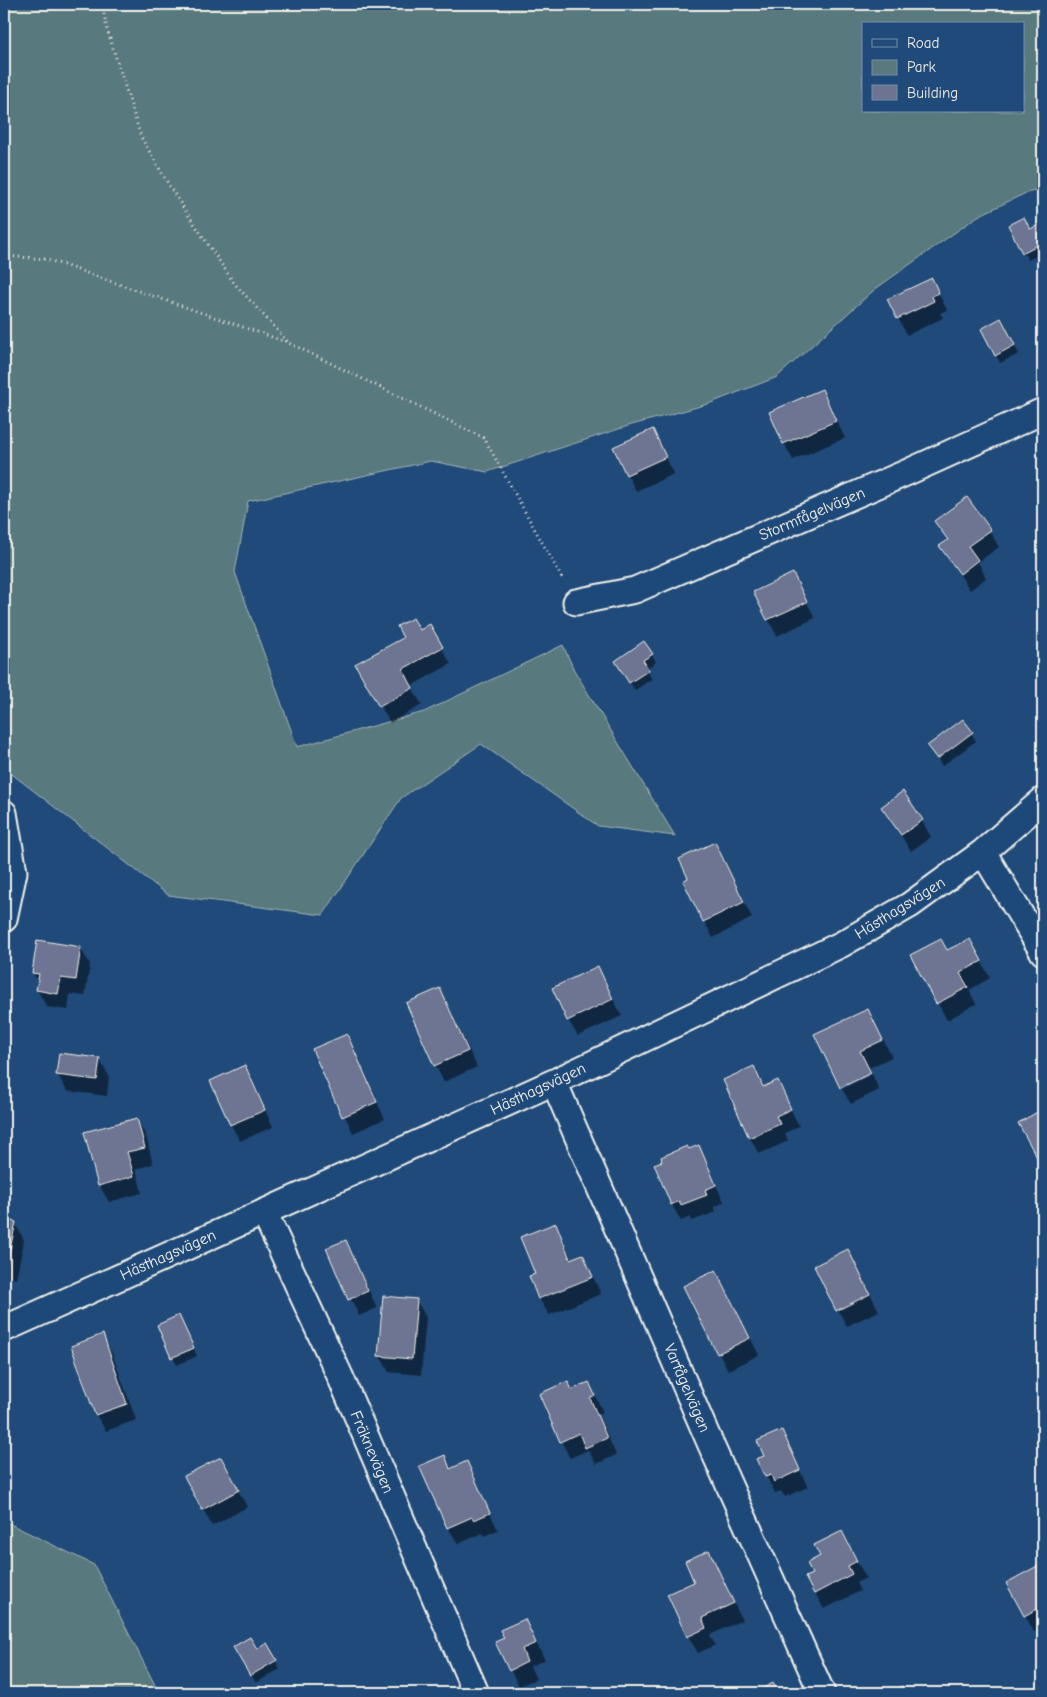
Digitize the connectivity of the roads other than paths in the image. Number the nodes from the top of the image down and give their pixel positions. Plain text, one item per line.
1 (1043, 411) edge
2 (576, 602) road end
3 (1043, 800) edge
4 (4, 814) edge
5 (983, 852) junction
6 (4, 919) edge
7 (1043, 952) edge
8 (554, 1082) junction
9 (264, 1212) junction
10 (4, 1329) edge
11 (476, 1693) edge
12 (822, 1693) edge

1 - 2 street, Stormfågelvägen
3 - 5 street, Hästhagsvägen
4 - 6 street
5 - 7 street
5 - 8 street, Hästhagsvägen
8 - 9 street, Hästhagsvägen
8 - 12 street, Varfågelvägen
9 - 10 street, Hästhagsvägen
9 - 11 street, Fräknevägen

